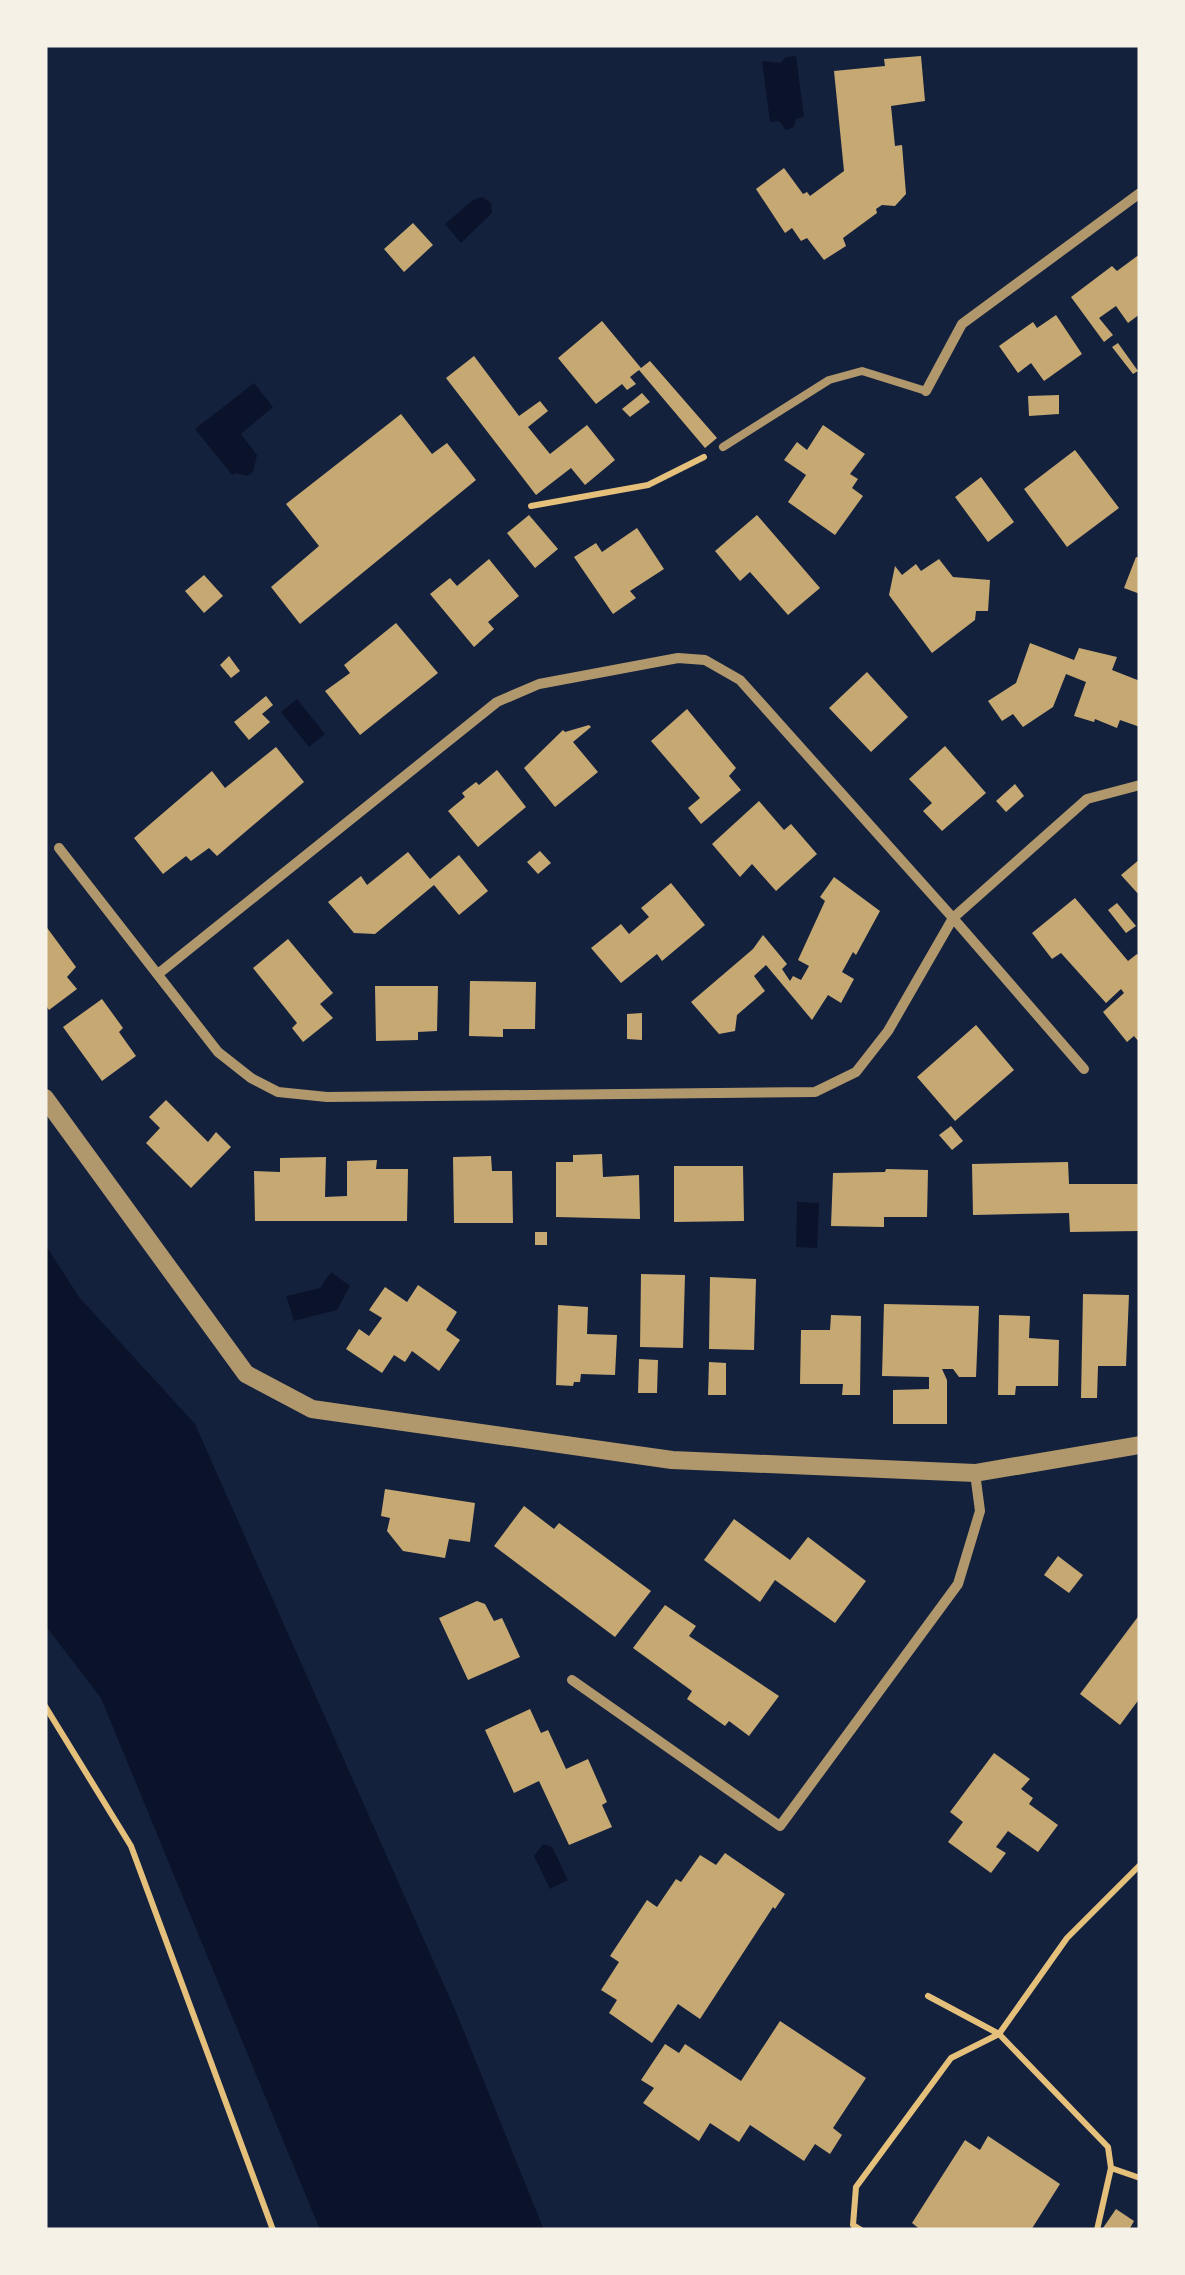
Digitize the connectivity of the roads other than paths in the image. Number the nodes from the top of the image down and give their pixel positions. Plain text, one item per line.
1 (1140, 193) edge
2 (926, 391) joint
3 (723, 447) road end
4 (1140, 785) edge
5 (59, 848) dead end
6 (953, 918) junction
7 (158, 974) junction
8 (1084, 1069) dead end
9 (45, 1098) edge
10 (1140, 1445) edge
11 (975, 1473) junction
12 (572, 1680) dead end

1 - 2 street
2 - 3 lane
4 - 6 street
5 - 7 street
6 - 7 street
6 - 7 street
6 - 8 street
9 - 11 street
10 - 11 street
11 - 12 street

